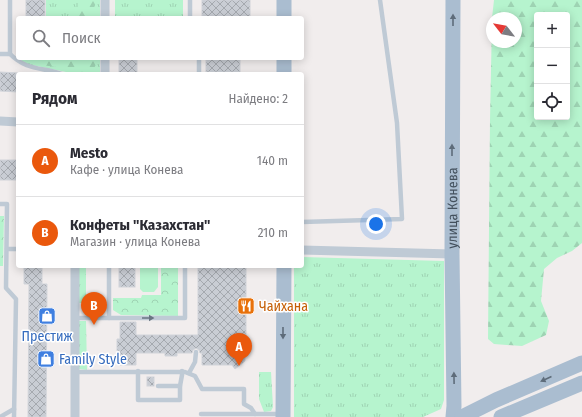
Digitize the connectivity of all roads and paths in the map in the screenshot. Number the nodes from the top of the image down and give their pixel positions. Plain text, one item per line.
1 (10, 0) edge
2 (105, 0) edge
3 (190, 0) edge
4 (284, 0) edge
5 (380, 0) edge
6 (453, 0) edge
7 (105, 16) edge
8 (190, 16) edge
9 (284, 16) edge
10 (0, 54) edge
11 (10, 54) junction
12 (16, 60) edge
13 (16, 60) edge
14 (105, 60) edge
15 (199, 60) edge
16 (284, 60) edge
17 (53, 72) edge
18 (105, 72) edge
19 (199, 72) edge
20 (284, 72) edge
21 (0, 121) edge
22 (16, 122) edge
23 (0, 204) edge
24 (304, 222) edge
25 (6, 249) junction
26 (16, 249) edge
27 (304, 250) edge
28 (452, 254) junction
29 (75, 268) edge
30 (109, 268) edge
31 (185, 268) edge
32 (284, 268) edge
33 (0, 275) edge
34 (6, 275) junction
35 (75, 318) junction
36 (109, 318) junction
37 (196, 352) dead end
38 (582, 363) edge
39 (138, 371) junction
40 (182, 371) junction
41 (75, 372) junction
42 (189, 373) junction
43 (582, 383) edge
44 (158, 386) dead end
45 (180, 386) junction
46 (14, 409) junction
47 (201, 414) dead end
48 (255, 414) junction
49 (248, 415) edge
50 (283, 415) edge
51 (0, 417) edge
52 (14, 417) edge
53 (75, 417) edge
54 (453, 417) edge
55 (462, 417) edge
56 (501, 417) edge

1 - 11 lane
2 - 7 street
3 - 8 lane
4 - 9 main road
5 - 24 lane
28 -> 6 main road, улица Конева
10 - 11 lane
11 - 13 lane
12 - 17 lane
14 - 18 street
15 - 19 lane
16 - 20 main road
21 - 22 street
23 - 25 lane
25 - 26 lane
25 - 34 lane
27 - 28 street
54 -> 28 main road, улица Конева
29 - 35 street
30 - 36 lane
36 -> 31 lane
32 -> 50 main road
33 - 34 lane
34 - 46 lane
35 - 36 lane
35 - 41 street
37 - 42 lane
38 -> 55 main road
39 - 40 lane
39 - 41 lane
39 - 45 lane
40 - 42 lane
40 - 45 lane
41 - 53 street
42 - 48 lane
43 - 56 main road
44 - 45 lane
46 - 51 lane
46 - 52 lane
47 - 49 lane
48 - 49 lane
48 - 50 lane

